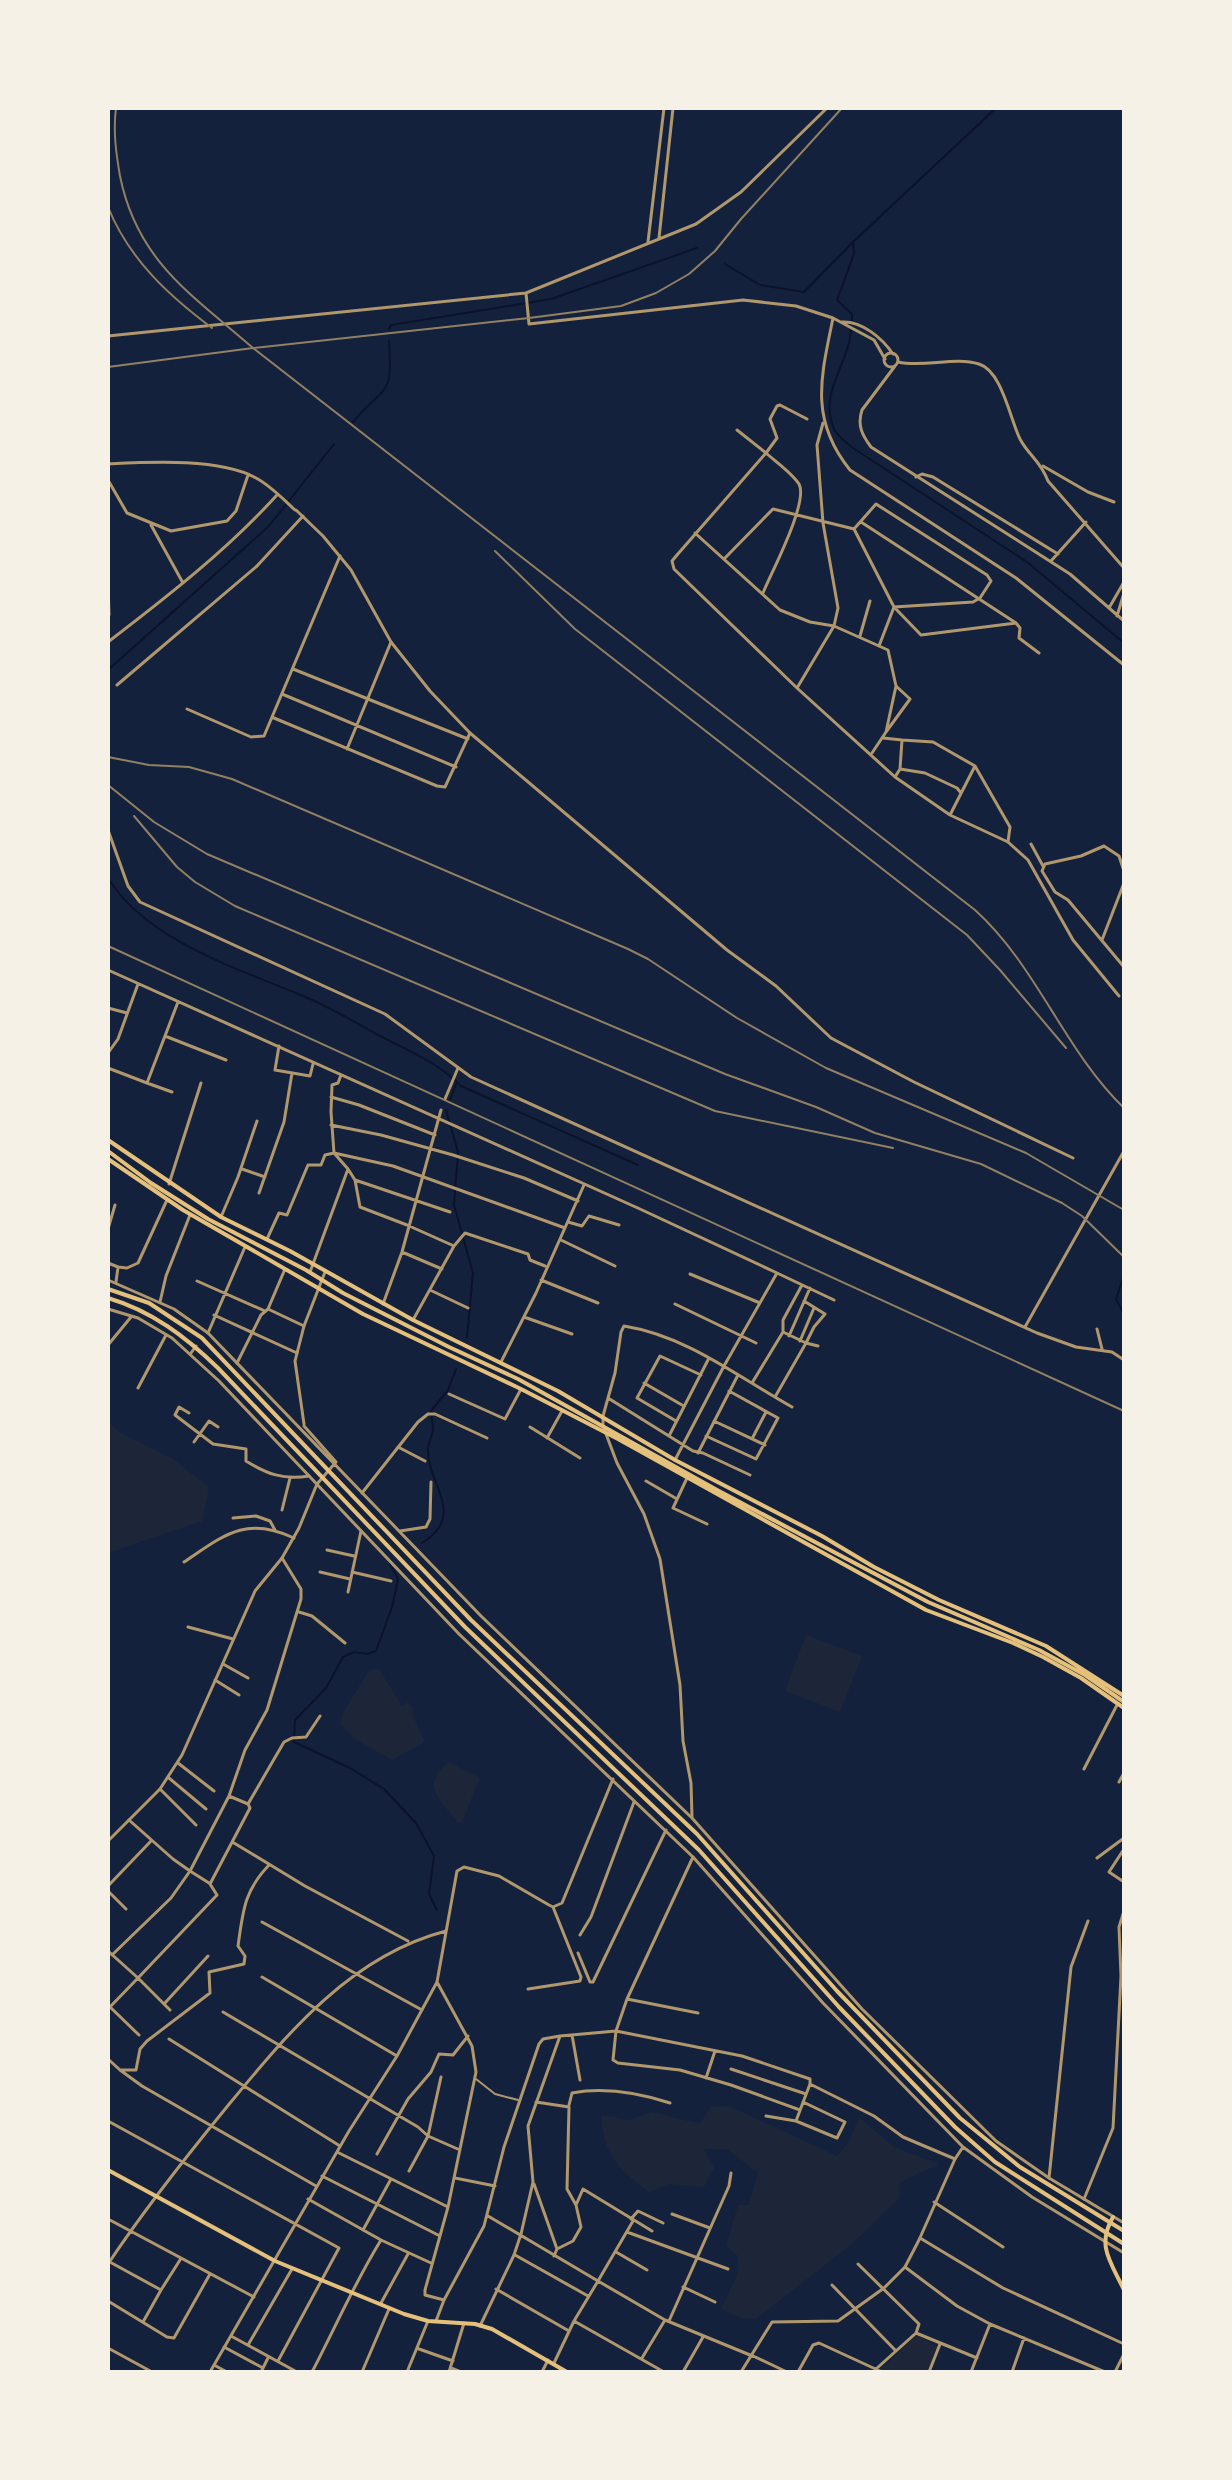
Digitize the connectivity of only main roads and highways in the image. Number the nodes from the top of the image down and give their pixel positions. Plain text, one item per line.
1 (108, 1140) edge
2 (108, 1151) edge
3 (108, 1159) edge
4 (108, 1289) edge
5 (108, 1298) edge
6 (545, 1689) junction
7 (539, 1696) junction
8 (1124, 1696) edge
9 (1121, 1703) edge
10 (1124, 1708) edge
11 (108, 2170) edge
12 (1112, 2220) junction
13 (1124, 2231) edge
14 (1104, 2232) junction
15 (1124, 2244) edge
16 (1124, 2290) edge
17 (567, 2372) edge

1 - 8 main road
2 - 9 main road
3 - 9 main road
4 - 6 main road
5 - 7 main road
6 - 7 main road
6 - 12 main road
7 - 14 main road
9 - 10 main road
11 - 17 main road
12 - 13 main road
12 - 14 main road
14 - 15 main road
14 - 16 main road

